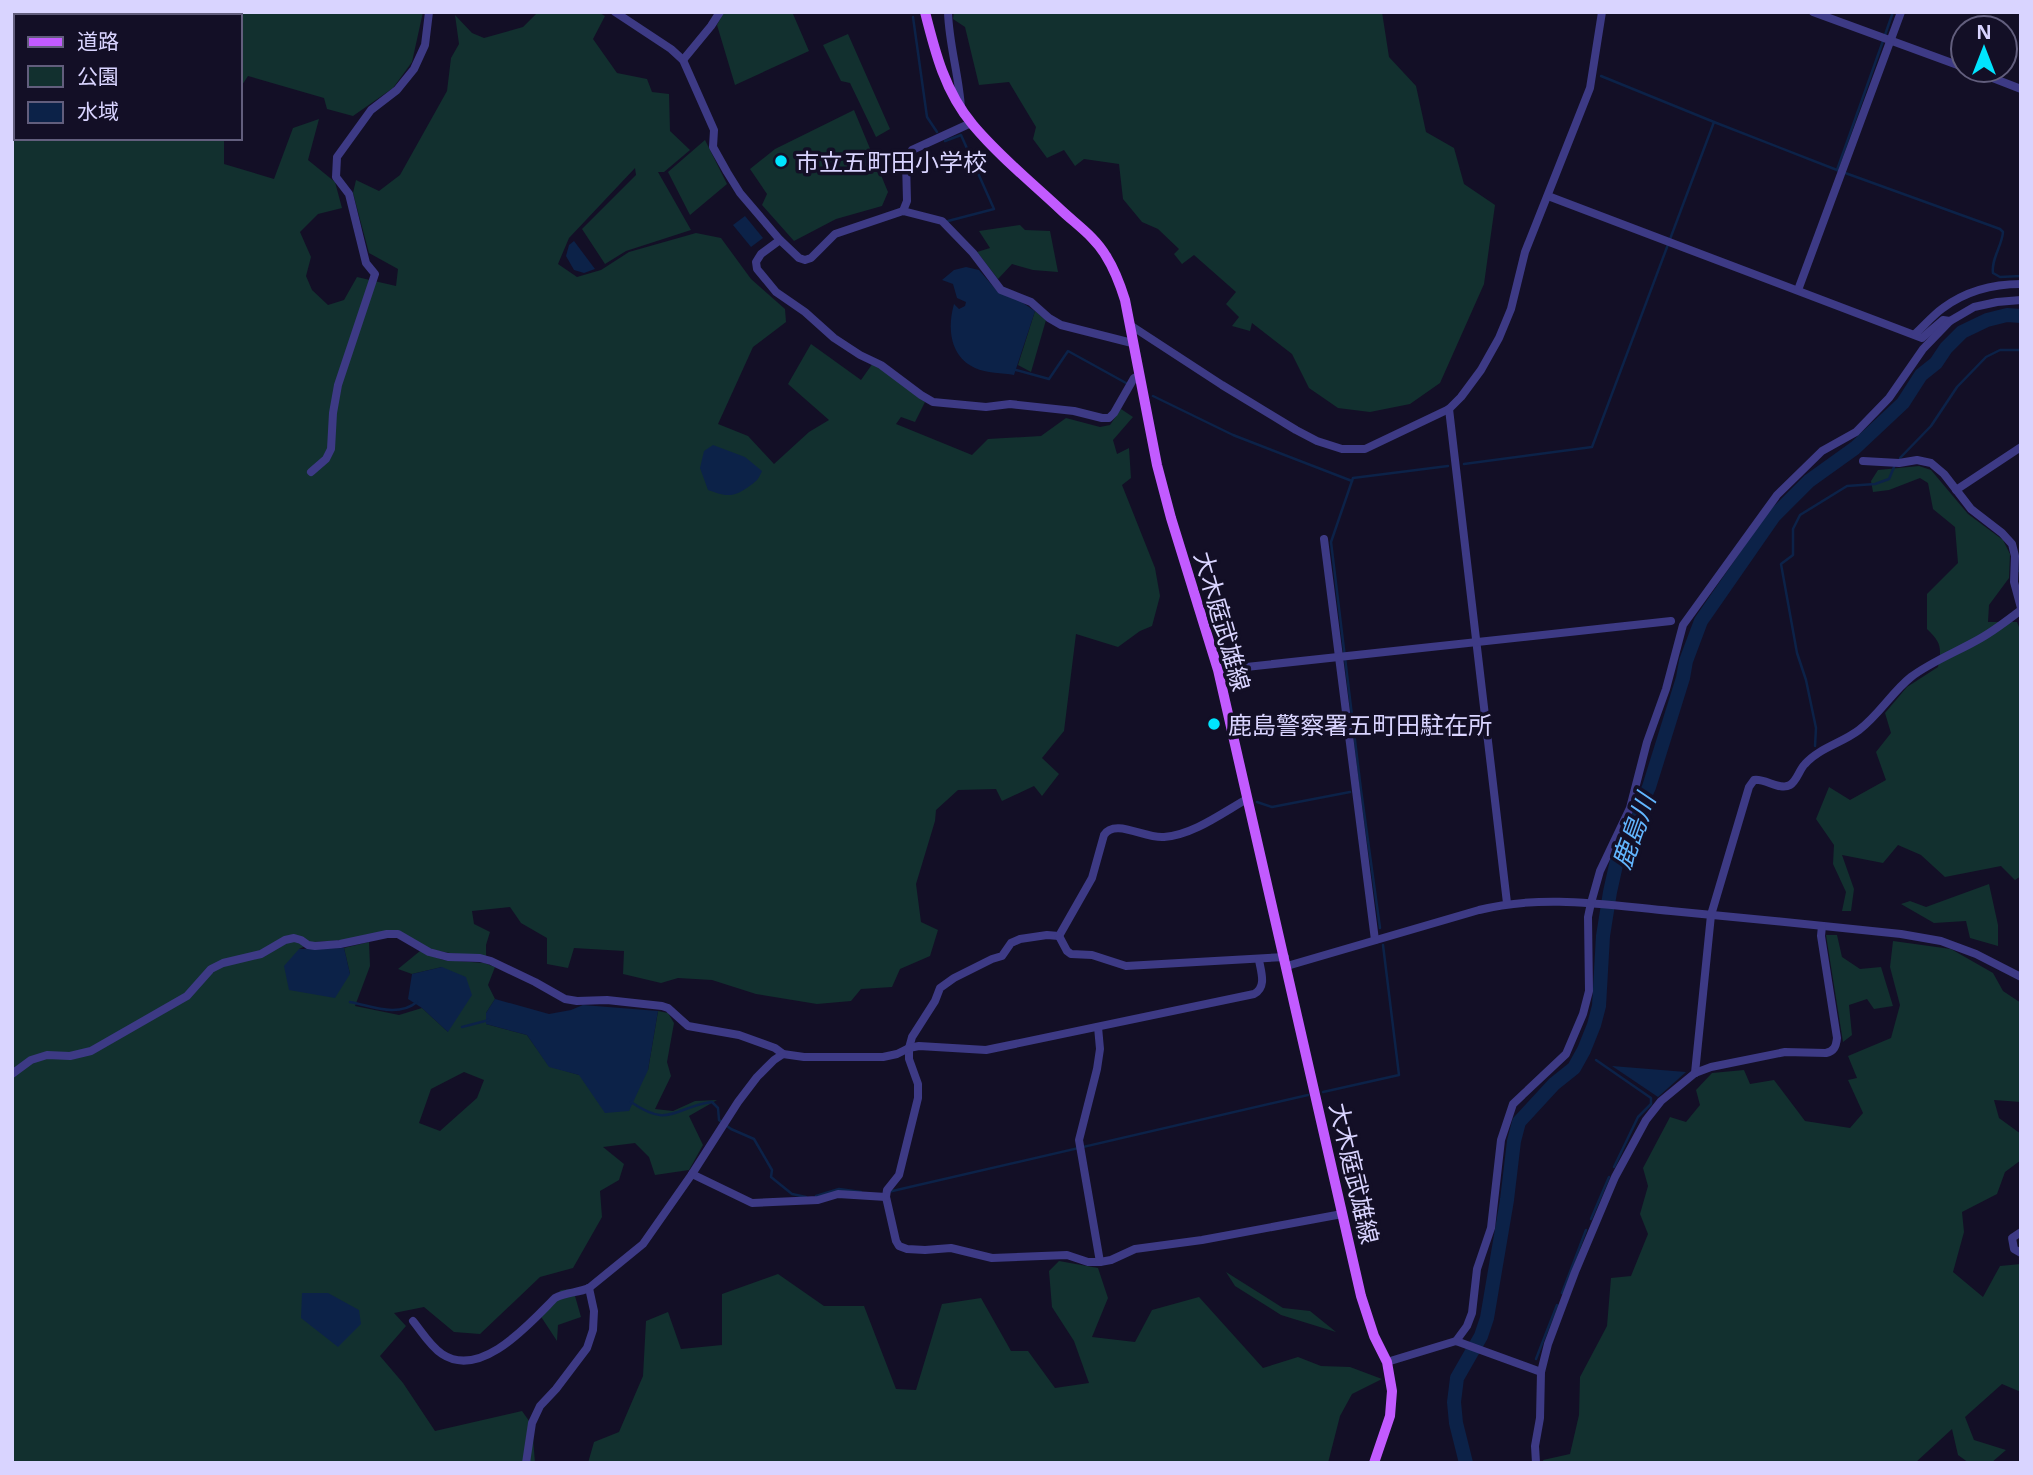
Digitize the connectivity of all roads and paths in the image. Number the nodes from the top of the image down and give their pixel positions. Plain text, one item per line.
1 (429, 12) edge
2 (615, 12) edge
3 (720, 12) edge
4 (925, 12) edge
5 (948, 12) edge
6 (1602, 12) edge
7 (1813, 12) edge
8 (1901, 12) edge
9 (1886, 39) junction
10 (683, 60) junction
11 (1949, 62) edge
12 (961, 108) junction
13 (971, 123) junction
14 (1548, 196) junction
15 (902, 211) junction
16 (780, 240) junction
17 (2021, 284) edge
18 (1798, 290) junction
19 (2021, 300) edge
20 (1950, 321) junction
21 (1130, 325) junction
22 (1915, 334) junction
23 (1132, 343) junction
24 (1140, 375) junction
25 (1449, 409) junction
26 (2021, 447) edge
27 (1863, 461) dead end
28 (311, 472) dead end
29 (1956, 491) junction
30 (1324, 539) dead end
31 (2021, 609) edge
32 (1671, 621) dead end
33 (1477, 643) junction
34 (1338, 657) junction
35 (1217, 670) junction
36 (1247, 799) junction
37 (1507, 903) junction
38 (1591, 903) junction
39 (1711, 915) junction
40 (1822, 926) junction
41 (1059, 936) junction
42 (1375, 940) junction
43 (1259, 960) junction
44 (1286, 962) junction
45 (2021, 977) edge
46 (1098, 1027) junction
47 (909, 1048) junction
48 (783, 1054) junction
49 (1695, 1073) junction
50 (12, 1074) edge
51 (692, 1174) junction
52 (886, 1197) junction
53 (1342, 1214) junction
54 (2021, 1232) edge
55 (2021, 1253) edge
56 (1100, 1262) junction
57 (589, 1289) junction
58 (414, 1321) dead end
59 (1458, 1342) junction
60 (1387, 1362) junction
61 (1541, 1372) junction
62 (526, 1463) edge
63 (1374, 1463) edge
64 (1536, 1463) edge

1 - 28 street
2 - 10 street
3 - 10 street
4 - 12 main road, 大木庭武雄線
5 - 12 street
6 - 14 street
7 - 9 street
8 - 9 street
9 - 11 street
9 - 18 street
10 - 16 street
12 - 13 main road, 大木庭武雄線
13 - 15 street
13 - 21 main road, 大木庭武雄線
14 - 18 street
14 - 25 street
15 - 16 street
15 - 23 street
16 - 24 street
17 - 22 street
18 - 22 street
19 - 20 street
20 - 22 street
20 - 38 street
21 - 23 main road, 大木庭武雄線
21 - 25 street
23 - 24 main road, 大木庭武雄線
24 - 35 main road, 大木庭武雄線
25 - 33 street
26 - 29 street
27 - 29 street
29 - 31 street
30 - 34 street
31 - 39 street
32 - 33 street
33 - 34 street
33 - 37 street
34 - 35 street
34 - 42 street
35 - 36 main road, 大木庭武雄線
36 - 41 street
36 - 44 main road, 大木庭武雄線
37 - 38 street
37 - 42 street
38 - 39 street
38 - 59 street
39 - 40 street
39 - 49 street
40 - 45 street
40 - 49 street
41 - 43 street
41 - 47 street
42 - 44 street
43 - 44 street
43 - 46 street
44 - 53 main road, 大木庭武雄線
46 - 47 street
46 - 56 street
47 - 48 street
47 - 52 street
48 - 50 street
48 - 51 street
49 - 61 street
51 - 52 street
51 - 57 street
52 - 56 street
53 - 56 street
53 - 60 main road, 大木庭武雄線
54 - 55 street
57 - 58 street
57 - 62 street
59 - 60 street
59 - 61 street
60 - 63 main road, 大木庭武雄線
61 - 64 street

